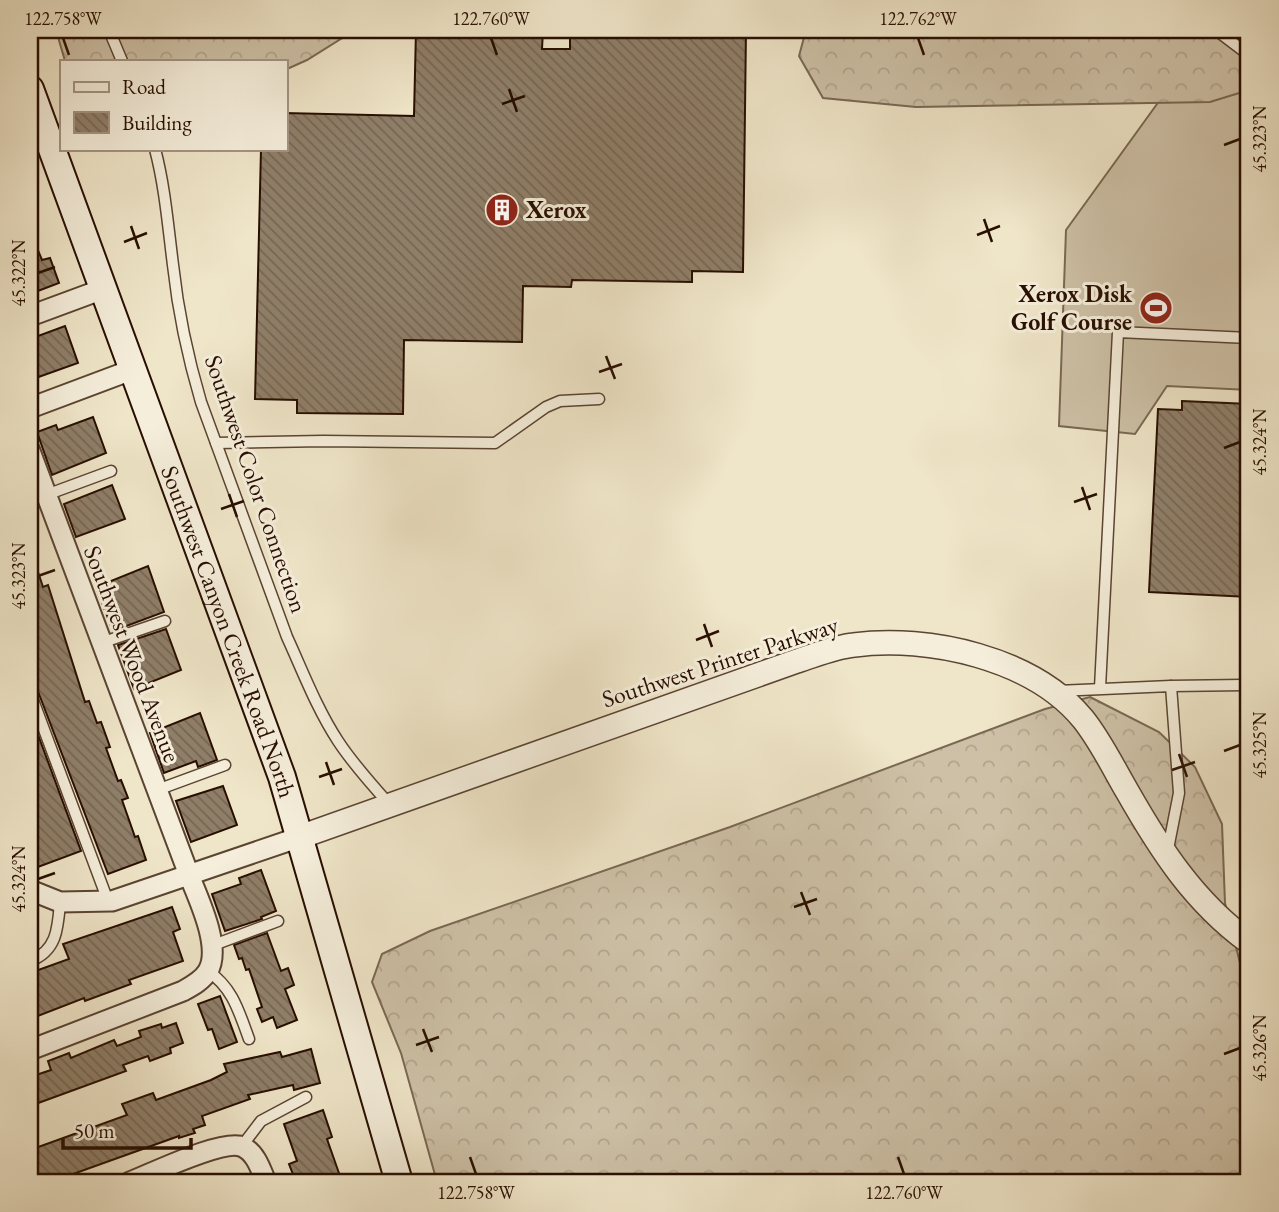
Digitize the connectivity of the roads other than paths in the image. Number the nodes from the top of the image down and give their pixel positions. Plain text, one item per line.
1 (109, 30) edge
2 (1216, 30) edge
3 (1249, 55) edge
4 (121, 60) edge
5 (30, 89) edge
6 (155, 150) edge
7 (103, 289) junction
8 (30, 316) edge
9 (1249, 338) edge
10 (134, 369) junction
11 (599, 399) dead end
12 (30, 408) edge
13 (216, 443) junction
14 (30, 451) edge
15 (111, 471) dead end
16 (46, 495) junction
17 (165, 621) dead end
18 (101, 643) junction
19 (1244, 685) dead end
20 (1171, 686) junction
21 (1100, 688) junction
22 (1054, 691) junction
23 (30, 692) edge
24 (225, 765) dead end
25 (157, 790) junction
26 (390, 805) junction
27 (300, 837) junction
28 (1166, 857) junction
29 (189, 875) junction
30 (30, 890) edge
31 (60, 902) junction
32 (108, 902) junction
33 (278, 921) dead end
34 (1249, 942) edge
35 (211, 946) junction
36 (30, 961) edge
37 (208, 971) junction
38 (249, 1040) dead end
39 (30, 1050) edge
40 (306, 1097) dead end
41 (242, 1146) junction
42 (130, 1182) edge
43 (266, 1182) edge
44 (399, 1182) edge

1 - 4 lane
2 - 3 lane
5 - 7 main road, Southwest Canyon Creek Road North
6 - 13 lane, Southwest Color Connection
7 - 8 street
7 - 10 main road, Southwest Canyon Creek Road North
9 - 21 lane
10 - 12 street
10 - 27 main road, Southwest Canyon Creek Road North
11 - 13 lane
13 - 26 lane, Southwest Color Connection
14 - 16 street, Southwest Wood Avenue
15 - 16 lane
16 - 18 street, Southwest Wood Avenue
17 - 18 lane
18 - 25 street, Southwest Wood Avenue
19 - 20 lane
20 - 21 lane
20 - 28 lane
21 - 22 lane
22 - 26 street, Southwest Printer Parkway
22 - 28 street, Southwest Printer Parkway
23 - 32 lane
24 - 25 lane
25 - 29 street, Southwest Wood Avenue
26 - 27 street, Southwest Printer Parkway
27 - 29 street
27 - 44 main road, Southwest Canyon Creek Road North
28 - 34 street, Southwest Printer Parkway
29 - 32 street
29 - 35 street, Southwest Wood Avenue
30 - 31 street
31 - 32 street
31 - 36 lane
33 - 35 lane
35 - 37 street
37 - 38 lane
37 - 39 street
40 - 41 lane
41 - 42 street
41 - 43 street

